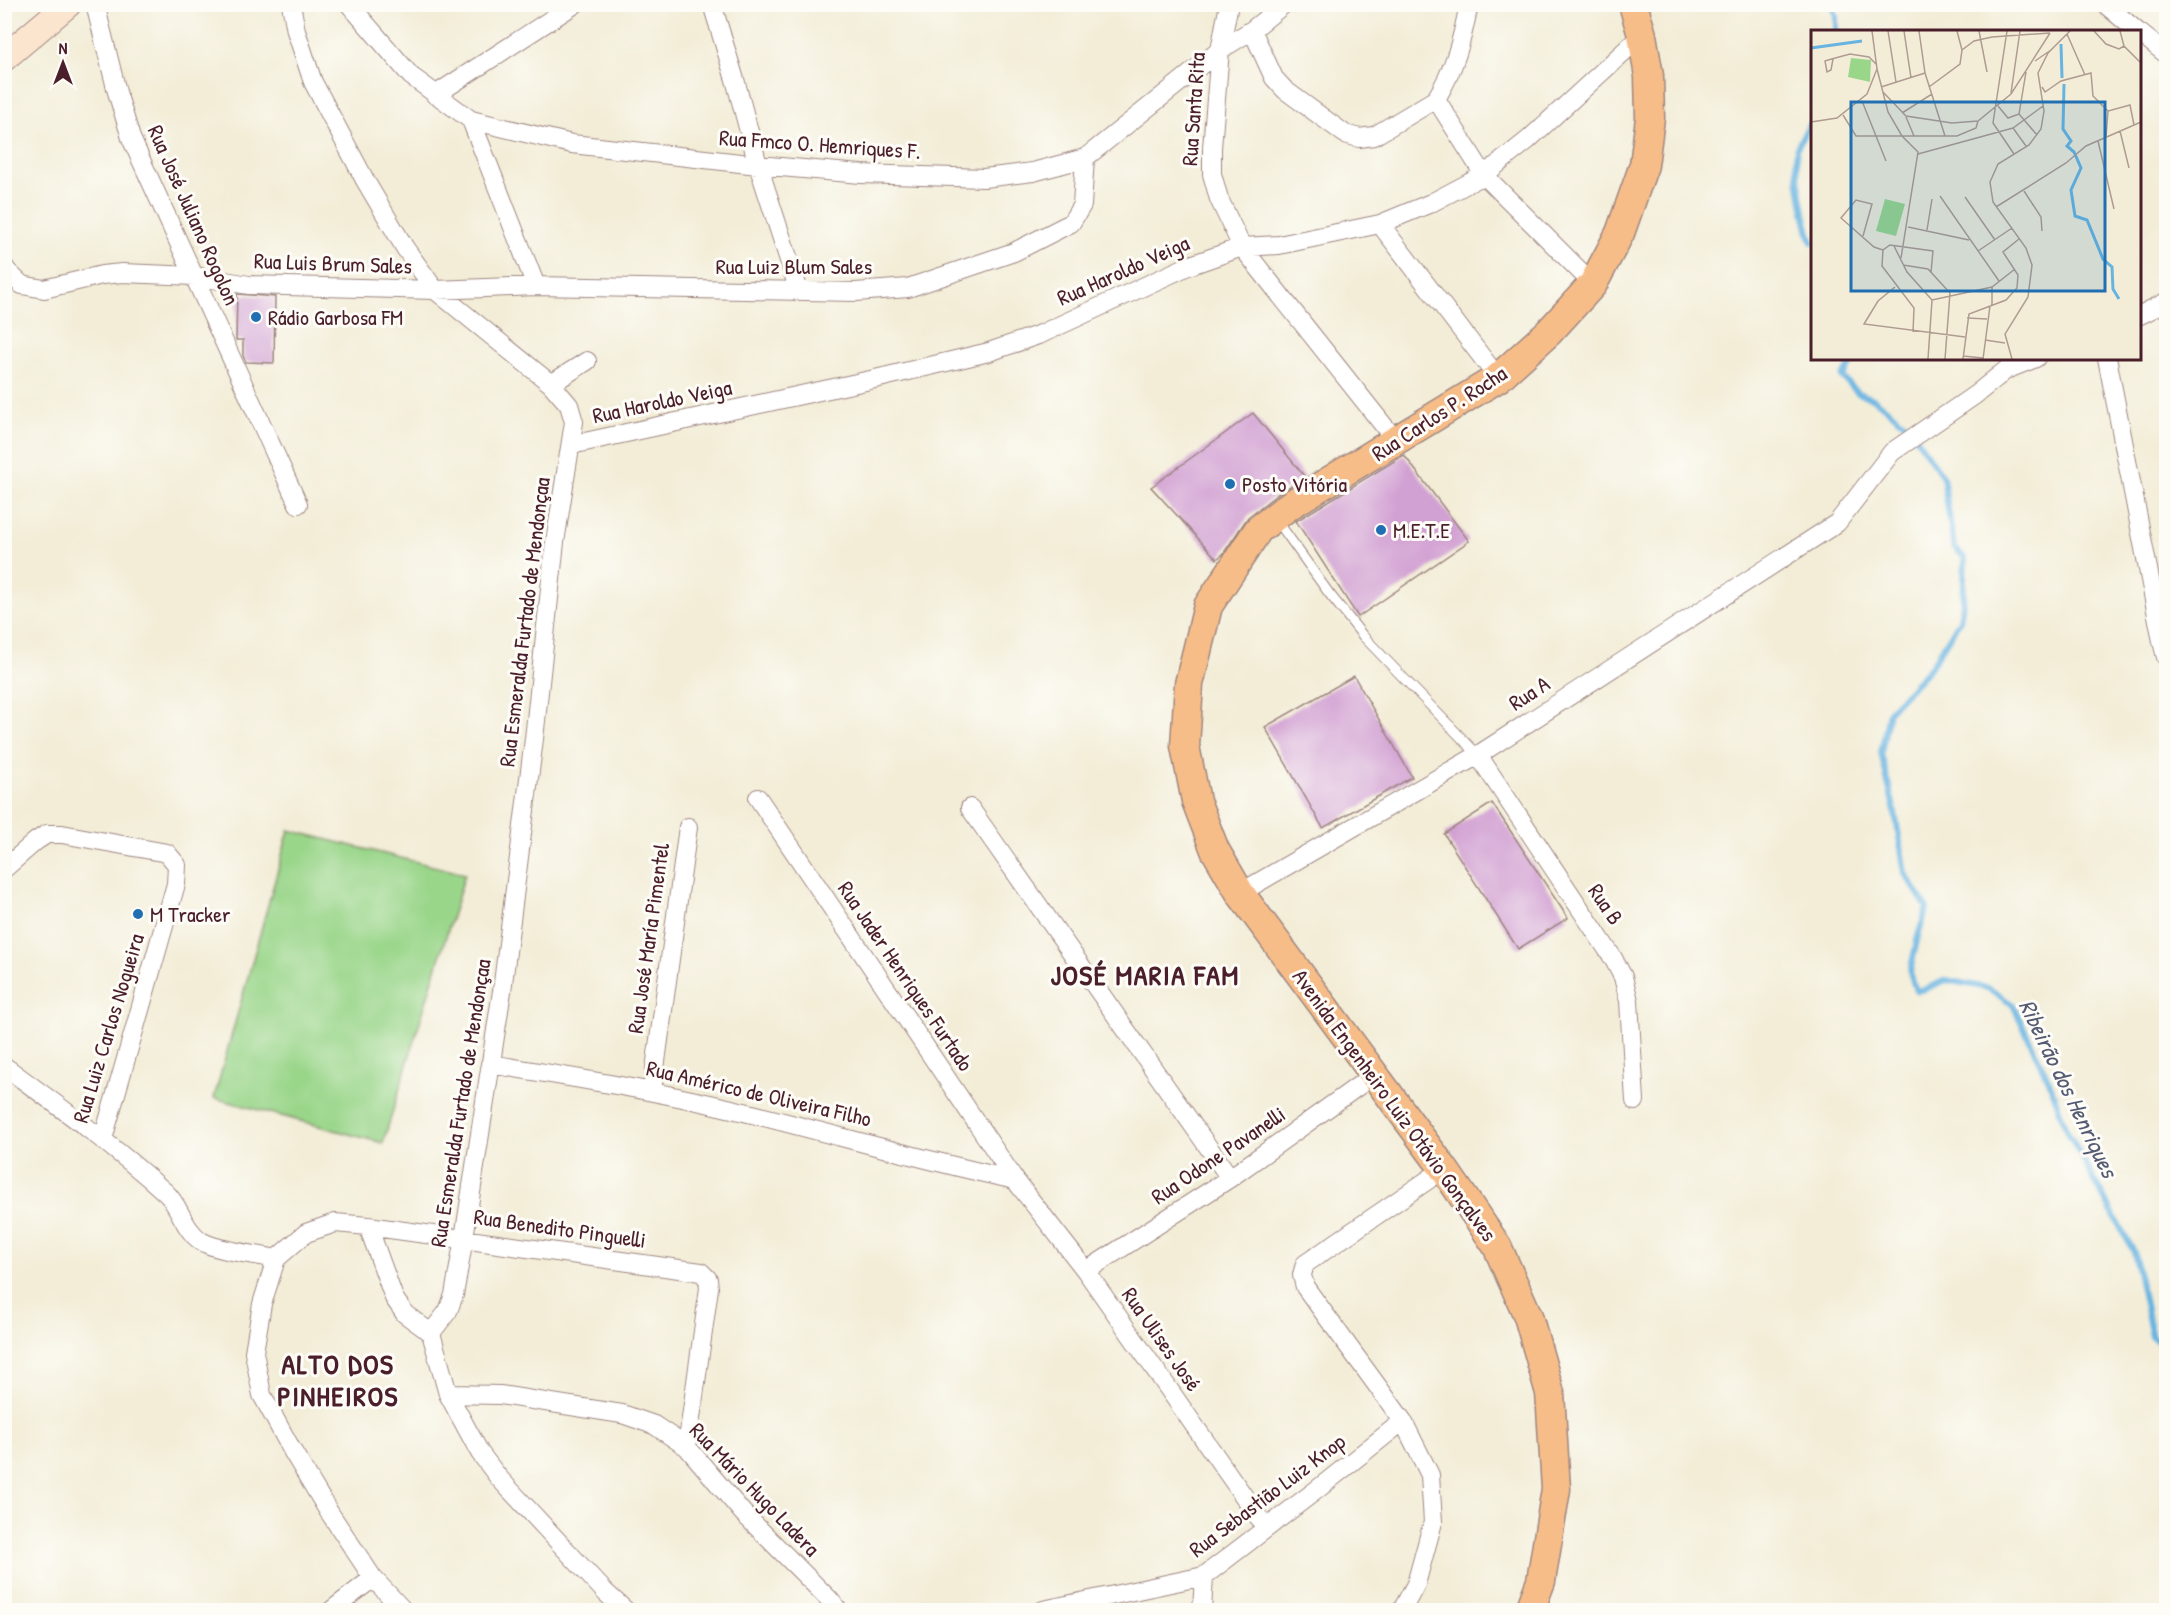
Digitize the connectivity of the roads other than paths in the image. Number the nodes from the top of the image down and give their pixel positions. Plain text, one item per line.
1 (68, 4) edge
2 (95, 4) edge
3 (291, 4) edge
4 (349, 4) edge
5 (575, 4) edge
6 (712, 4) edge
7 (1229, 4) edge
8 (1284, 4) edge
9 (1469, 4) edge
10 (1633, 4) edge
11 (2105, 4) edge
12 (1252, 30) junction
13 (2137, 30) edge
14 (1642, 34) junction
15 (2141, 34) edge
16 (1220, 50) junction
17 (2166, 54) edge
18 (4, 58) edge
19 (435, 95) junction
20 (1436, 99) junction
21 (471, 120) junction
22 (1084, 158) junction
23 (758, 165) junction
24 (1484, 175) junction
25 (1380, 224) junction
26 (1242, 247) junction
27 (4, 266) edge
28 (195, 276) junction
29 (1593, 284) junction
30 (537, 286) junction
31 (435, 290) junction
32 (799, 291) junction
33 (2166, 302) edge
34 (2141, 314) edge
35 (2031, 360) edge
36 (2108, 360) edge
37 (587, 361) dead end
38 (1498, 378) junction
39 (551, 384) junction
40 (1396, 441) junction
41 (571, 445) junction
42 (298, 504) dead end
43 (1275, 517) junction
44 (2166, 657) edge
45 (1478, 755) junction
46 (758, 798) dead end
47 (970, 808) dead end
48 (688, 827) dead end
49 (4, 869) edge
50 (1240, 892) junction
51 (490, 1064) junction
52 (4, 1066) edge
53 (1375, 1074) junction
54 (652, 1091) junction
55 (1635, 1101) dead end
56 (104, 1139) junction
57 (1444, 1169) junction
58 (1230, 1178) junction
59 (1015, 1180) junction
60 (368, 1226) junction
61 (464, 1238) junction
62 (276, 1259) junction
63 (1086, 1271) junction
64 (431, 1333) junction
65 (448, 1394) junction
66 (1403, 1421) junction
67 (687, 1447) junction
68 (1266, 1528) junction
69 (1204, 1576) junction
70 (373, 1578) junction
71 (332, 1611) edge
72 (403, 1611) edge
73 (625, 1611) edge
74 (838, 1611) edge
75 (1043, 1611) edge
76 (1202, 1611) edge
77 (1402, 1611) edge
78 (1530, 1611) edge

1 - 18 street
2 - 28 street, Rua José Juliano Rogolon
3 - 31 street, Rua Esmeralda Furtado de Mendonçaa
4 - 19 street, Rua Fmco O. Hemriques F.
5 - 19 street
6 - 23 street
7 - 16 street, Rua Santa Rita
8 - 12 street, Rua Fmco O. Hemriques F.
9 - 20 street
10 - 14 main road, Rua Carlos P. Rocha
11 - 13 street
12 - 16 street, Rua Fmco O. Hemriques F.
12 - 20 street
14 - 24 street, Rua Haroldo Veiga
14 - 29 main road, Rua Carlos P. Rocha
15 - 17 street
16 - 22 street, Rua Fmco O. Hemriques F.
16 - 26 street, Rua Santa Rita
19 - 21 street, Rua Fmco O. Hemriques F.
20 - 24 street
21 - 23 street, Rua Fmco O. Hemriques F.
21 - 30 street
22 - 23 street, Rua Fmco O. Hemriques F.
22 - 32 street, Rua Luiz Blum Sales
23 - 32 street
24 - 25 street, Rua Haroldo Veiga
24 - 29 street
25 - 26 street, Rua Haroldo Veiga
25 - 38 street
26 - 40 street, Rua Santa Rita
26 - 41 street, Rua Haroldo Veiga
27 - 28 street, Rua Luis Brum Sales
28 - 31 street, Rua Luis Brum Sales
28 - 42 street, Rua José Juliano Rogolon
29 - 38 main road, Rua Carlos P. Rocha
30 - 31 street, Rua Luiz Blum Sales
30 - 32 street, Rua Luiz Blum Sales
31 - 39 street, Rua Esmeralda Furtado de Mendonçaa
33 - 34 street
35 - 45 street, Rua A
36 - 44 street
37 - 39 street
38 - 40 main road, Rua Carlos P. Rocha
39 - 41 street, Rua Esmeralda Furtado de Mendonçaa
40 - 43 main road, Rua Carlos P. Rocha
41 - 51 street, Rua Esmeralda Furtado de Mendonçaa
43 - 45 lane
43 - 50 main road, Rua Carlos P. Rocha
45 - 50 street, Rua A
45 - 55 street, Rua B
46 - 59 street, Rua Jader Henriques Furtado
47 - 58 street
48 - 54 street, Rua José María Pimentel
49 - 56 street, Rua Luiz Carlos Nogueira
50 - 53 main road, Avenida Engenheiro Luiz Otávio Gonçalves
51 - 54 street, Rua Américo de Oliveira Filho
51 - 61 street, Rua Esmeralda Furtado de Mendonçaa
52 - 56 street, Rua Luiz Carlos Nogueira
53 - 57 main road, Avenida Engenheiro Luiz Otávio Gonçalves
53 - 58 street, Rua Odone Pavanelli
54 - 59 street, Rua Américo de Oliveira Filho
56 - 62 street
57 - 66 street
57 - 78 main road, Avenida Engenheiro Luiz Otávio Gonçalves
58 - 63 street, Rua Odone Pavanelli
59 - 63 street, Rua Ulises José
60 - 61 street, Rua Benedito Pinguelli
60 - 62 street, Rua Benedito Pinguelli
60 - 64 street
61 - 64 street, Rua Esmeralda Furtado de Mendonçaa
61 - 67 street, Rua Benedito Pinguelli
62 - 70 street
63 - 68 street, Rua Ulises José
64 - 65 street
65 - 67 street, Rua Mário Hugo Ladera
65 - 73 street
66 - 68 street, Rua Sebastião Luiz Knop
66 - 77 street
67 - 74 street, Rua Mário Hugo Ladera
68 - 69 street, Rua Sebastião Luiz Knop
69 - 75 street, Rua Sebastião Luiz Knop
69 - 76 street
70 - 71 street
70 - 72 street

